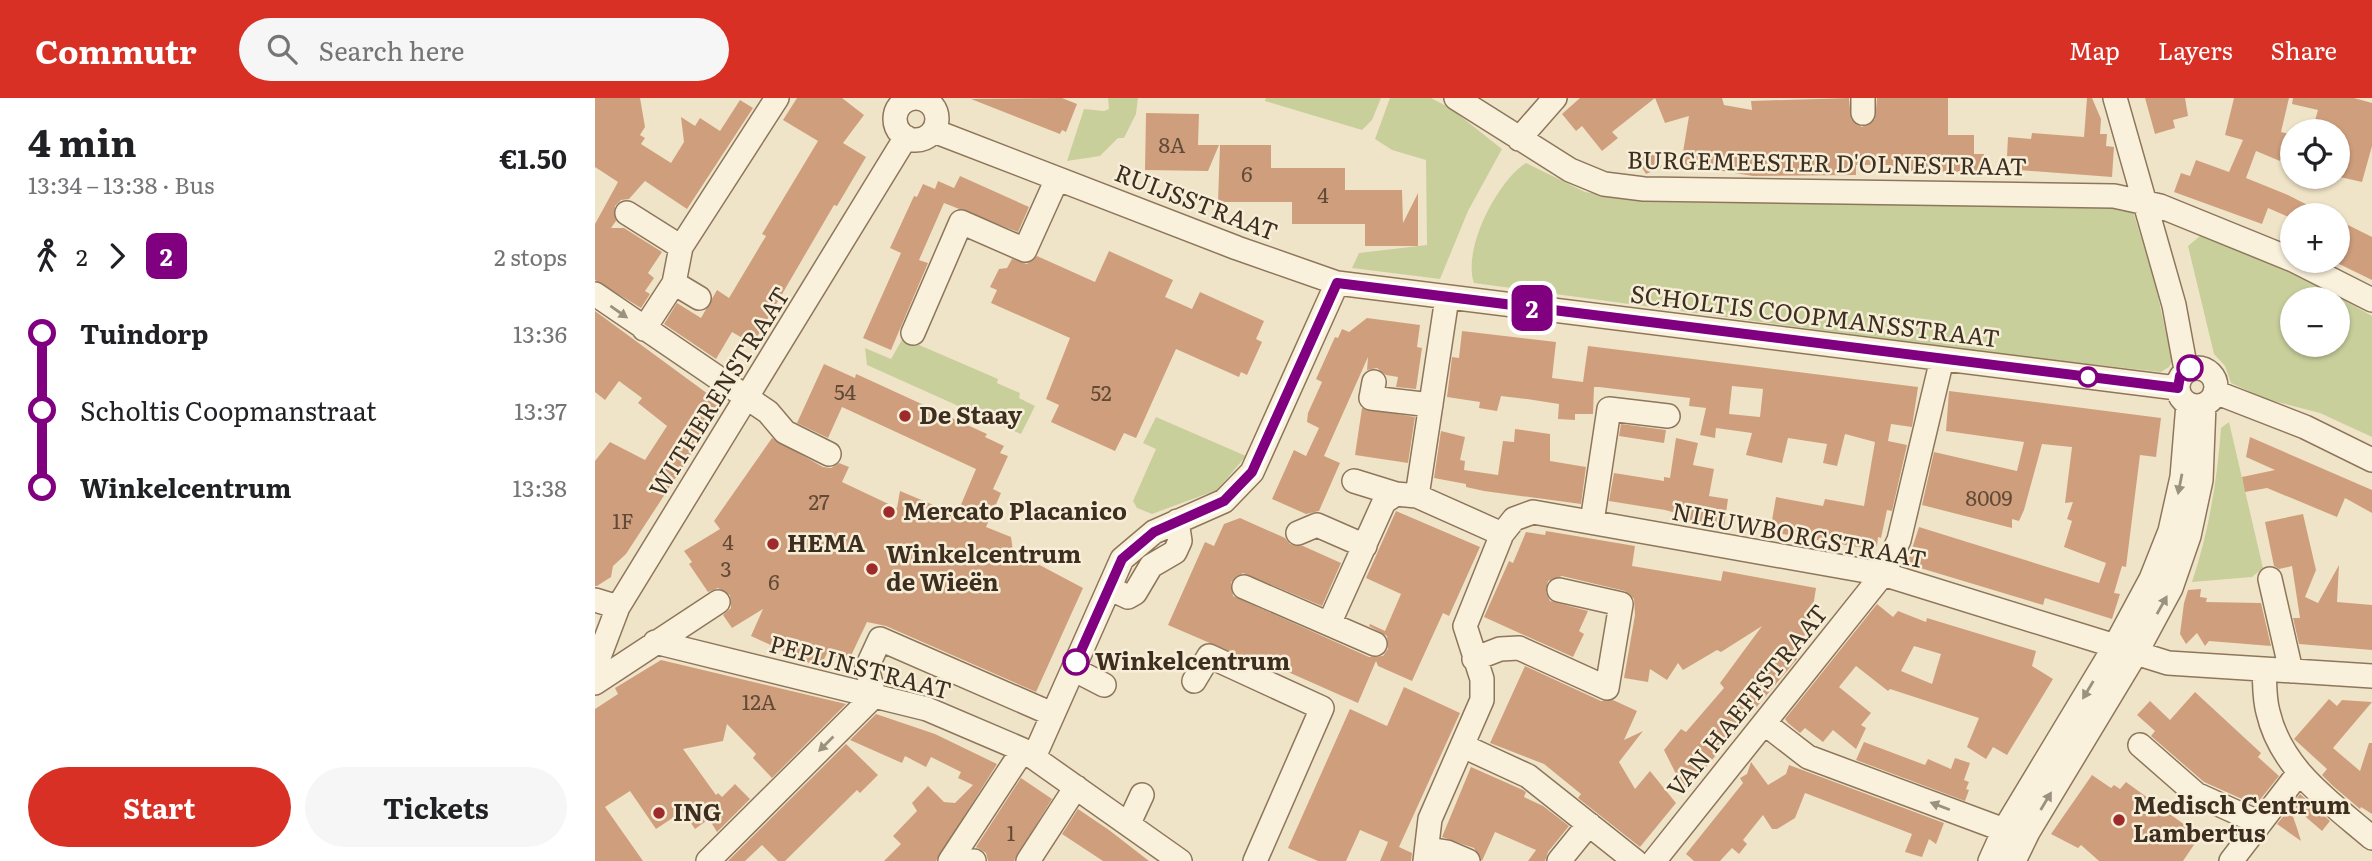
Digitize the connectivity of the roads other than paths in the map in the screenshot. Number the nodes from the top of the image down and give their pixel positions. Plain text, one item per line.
1 (777, 98) edge
2 (1456, 98) edge
3 (1555, 98) edge
4 (2115, 98) edge
5 (2129, 98) edge
6 (909, 101) edge
7 (934, 131) junction
8 (906, 137) junction
9 (1519, 139) junction
10 (1057, 179) junction
11 (2152, 203) junction
12 (627, 213) dead end
13 (681, 247) junction
14 (2280, 254) edge
15 (2319, 273) edge
16 (674, 283) junction
17 (1337, 283) junction
18 (595, 294) edge
19 (699, 298) dead end
20 (1447, 298) junction
21 (2372, 300) edge
22 (644, 329) junction
23 (913, 333) dead end
24 (1942, 359) junction
25 (1374, 382) dead end
26 (2195, 388) junction
27 (748, 398) junction
28 (1431, 405) junction
29 (1668, 416) dead end
30 (829, 454) dead end
31 (2372, 460) edge
32 (1354, 481) dead end
33 (1406, 495) junction
34 (1592, 522) junction
35 (1298, 533) dead end
36 (1502, 534) junction
37 (1365, 546) junction
38 (1883, 574) junction
39 (2270, 579) dead end
40 (1244, 587) dead end
41 (1559, 590) dead end
42 (595, 600) edge
43 (718, 601) dead end
44 (618, 607) junction
45 (1329, 624) junction
46 (655, 642) junction
47 (1375, 644) dead end
48 (2125, 650) junction
49 (1474, 659) junction
50 (1073, 669) junction
51 (2264, 669) junction
52 (2291, 671) junction
53 (2372, 676) edge
54 (1194, 681) dead end
55 (596, 682) edge
56 (1104, 685) dead end
57 (874, 696) junction
58 (1052, 714) junction
59 (1764, 723) junction
60 (1463, 746) junction
61 (2140, 746) dead end
62 (1028, 753) junction
63 (2298, 774) junction
64 (1076, 787) junction
65 (1142, 794) dead end
66 (1129, 823) junction
67 (2260, 823) junction
68 (1589, 824) junction
69 (2004, 830) junction
70 (2372, 838) edge
71 (1426, 855) edge
72 (1167, 857) edge
73 (1662, 858) edge
74 (708, 861) edge
75 (950, 861) edge
76 (1028, 861) edge
77 (1255, 861) edge
78 (1468, 861) edge
79 (1559, 861) edge
80 (1635, 861) edge
81 (1990, 861) edge
82 (2014, 861) edge
83 (2231, 861) edge

1 - 13 street
2 - 9 street, BURGEMEESTER D'OLNESTRAAT
3 - 9 street
4 - 11 street
5 - 11 street
6 - 7 street
6 - 8 street
7 - 8 street
7 - 10 street, RUIJSSTRAAT
8 - 27 street, WITHERENSTRAAT
9 - 11 street, BURGEMEESTER D'OLNESTRAAT
10 - 17 street, RUIJSSTRAAT
10 - 23 street
11 - 14 street, BURGEMEESTER D'OLNESTRAAT
11 - 26 street
12 - 13 street
13 - 16 street
15 - 21 street, BURGEMEESTER D'OLNESTRAAT
16 - 19 street
16 - 22 street
17 - 20 street, RUIJSSTRAAT
17 - 50 street
18 -> 22 street
20 - 24 street, SCHOLTIS COOPMANSSTRAAT
20 - 28 street
22 - 27 street
24 - 26 street, SCHOLTIS COOPMANSSTRAAT
24 - 38 street, VAN HAEFFSTRAAT
25 - 28 street
26 - 31 street, SCHOLTIS COOPMANSSTRAAT
26 - 48 street
27 - 30 street
27 - 44 street, WITHERENSTRAAT
28 - 33 street
29 - 34 street
32 - 33 street
33 - 36 street
33 - 37 street
34 - 36 street, NIEUWBORGSTRAAT
34 - 38 street, NIEUWBORGSTRAAT
35 - 37 street
36 - 49 street
37 - 45 street
38 - 48 street, NIEUWBORGSTRAAT
38 - 59 street, VAN HAEFFSTRAAT
39 - 52 street
40 - 45 street
41 - 49 street
42 - 44 street
43 - 46 street
44 - 55 street, WITHERENSTRAAT
45 - 47 street
46 - 55 street
46 - 57 street, PEPIJNSTRAAT
48 - 51 street, NIEUWBORGSTRAAT
48 -> 69 street
82 -> 48 street
49 - 60 street
50 - 56 street
50 - 58 street
51 - 52 street, NIEUWBORGSTRAAT
51 - 63 street
52 - 53 street, NIEUWBORGSTRAAT
54 - 77 street
57 - 58 street
57 - 62 street, PEPIJNSTRAAT
57 -> 74 street
58 - 62 street
69 -> 59 street
59 - 73 street, VAN HAEFFSTRAAT
60 - 68 street
60 - 71 street
61 - 67 street
62 - 64 street, PEPIJNSTRAAT
62 - 75 street
63 - 67 street
63 - 70 street
64 - 66 street, PEPIJNSTRAAT
64 - 76 street
65 - 66 street
66 - 72 street, PEPIJNSTRAAT
67 - 83 street
68 - 79 street
68 - 80 street
69 - 81 street
71 - 78 street

